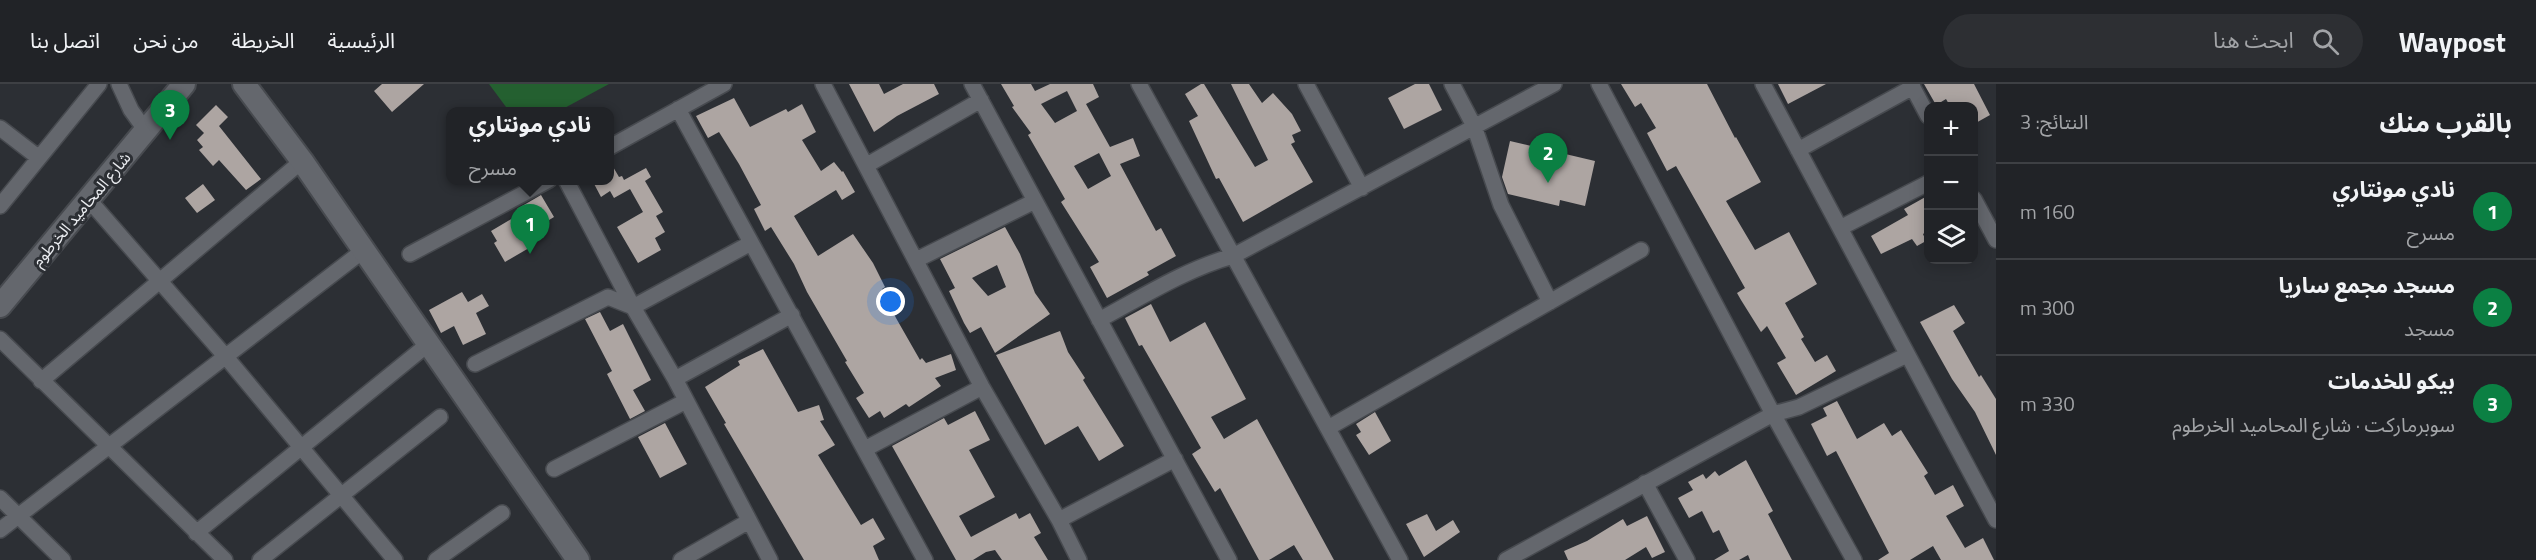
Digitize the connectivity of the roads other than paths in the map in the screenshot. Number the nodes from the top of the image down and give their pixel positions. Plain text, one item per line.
1 (99, 84) edge
2 (119, 84) edge
3 (184, 84) edge
4 (244, 84) edge
5 (724, 84) edge
6 (823, 84) edge
7 (972, 84) edge
8 (1139, 84) edge
9 (1306, 84) edge
10 (1452, 84) edge
11 (1554, 84) edge
12 (1599, 84) edge
13 (1763, 84) edge
14 (1912, 86) edge
15 (981, 100) junction
16 (1924, 107) edge
17 (678, 110) junction
18 (1474, 126) junction
19 (0, 128) edge
20 (146, 131) junction
21 (614, 144) edge
22 (1798, 150) junction
23 (39, 158) junction
24 (302, 161) junction
25 (867, 165) junction
26 (540, 185) edge
27 (569, 185) edge
28 (1924, 186) edge
29 (1362, 188) junction
30 (89, 200) junction
31 (1035, 201) junction
32 (0, 206) edge
33 (1978, 206) edge
34 (1840, 228) junction
35 (1996, 240) edge
36 (751, 243) junction
37 (364, 250) junction
38 (1641, 250) dead end
39 (410, 254) dead end
40 (1233, 256) junction
41 (916, 260) junction
42 (159, 281) junction
43 (1550, 302) junction
44 (0, 306) edge
45 (633, 307) junction
46 (792, 315) junction
47 (1099, 320) junction
48 (0, 339) edge
49 (427, 345) junction
50 (1907, 355) junction
51 (226, 357) junction
52 (475, 364) dead end
53 (675, 379) junction
54 (41, 381) junction
55 (982, 387) junction
56 (686, 401) junction
57 (1773, 414) junction
58 (440, 417) dead end
59 (1328, 428) junction
60 (107, 446) junction
61 (300, 447) junction
62 (866, 449) junction
63 (1174, 459) junction
64 (555, 469) dead end
65 (1645, 483) junction
66 (340, 495) junction
67 (0, 498) edge
68 (502, 513) dead end
69 (19, 516) junction
70 (1059, 520) junction
71 (1996, 520) edge
72 (749, 521) junction
73 (0, 530) edge
74 (196, 532) junction
75 (1532, 554) edge
76 (1225, 559) edge
77 (63, 560) edge
78 (225, 560) edge
79 (260, 560) edge
80 (395, 560) edge
81 (436, 560) edge
82 (578, 560) edge
83 (681, 560) edge
84 (770, 560) edge
85 (925, 560) edge
86 (1079, 560) edge
87 (1400, 560) edge
88 (1506, 560) edge
89 (1686, 560) edge
90 (1854, 560) edge

1 - 23 street
2 - 20 street
3 - 20 street, شارع المحاميد الخرطوم
4 - 24 street
5 - 17 street
6 - 25 street
7 - 15 street
8 - 40 street
9 - 29 street
10 - 18 street
11 - 18 street
12 - 57 street
13 - 22 street
14 - 16 street
14 - 22 street
15 - 25 street
15 - 31 street
17 - 21 street
17 - 36 street
18 - 29 street
18 - 43 street
19 - 23 street
20 - 30 street, شارع المحاميد الخرطوم
22 - 34 street
23 - 32 street
24 - 37 street
24 - 42 street
25 - 41 street
26 - 39 street
27 - 45 street
28 - 34 street
29 - 40 street
30 - 42 street
30 - 44 street, شارع المحاميد الخرطوم
31 - 41 street
31 - 47 street
33 - 35 street
34 - 50 street
36 - 45 street
36 - 46 street
37 - 49 street
37 - 51 street
38 - 43 street
40 - 47 street
40 - 59 street
41 - 55 street
42 - 51 street
42 - 54 street
43 - 59 street
45 - 52 street
45 - 53 street
46 - 53 street
46 - 62 street
47 - 63 street
48 - 54 street
49 - 61 street
49 - 82 street
50 - 57 street
50 - 71 street
51 - 60 street
51 - 61 street
53 - 56 street
54 - 60 street
55 - 62 street
55 - 70 street
56 - 64 street
56 - 72 street
57 - 65 street
57 - 90 street
58 - 66 street
59 - 87 street
60 - 69 street
60 - 74 street
61 - 66 street
61 - 74 street
62 - 85 street
63 - 70 street
63 - 76 street
65 - 75 street
65 - 89 street
66 - 79 street
66 - 80 street
67 - 69 street
68 - 81 street
69 - 73 street
69 - 77 street
70 - 86 street
72 - 83 street
72 - 84 street
74 - 78 street
75 - 88 street

